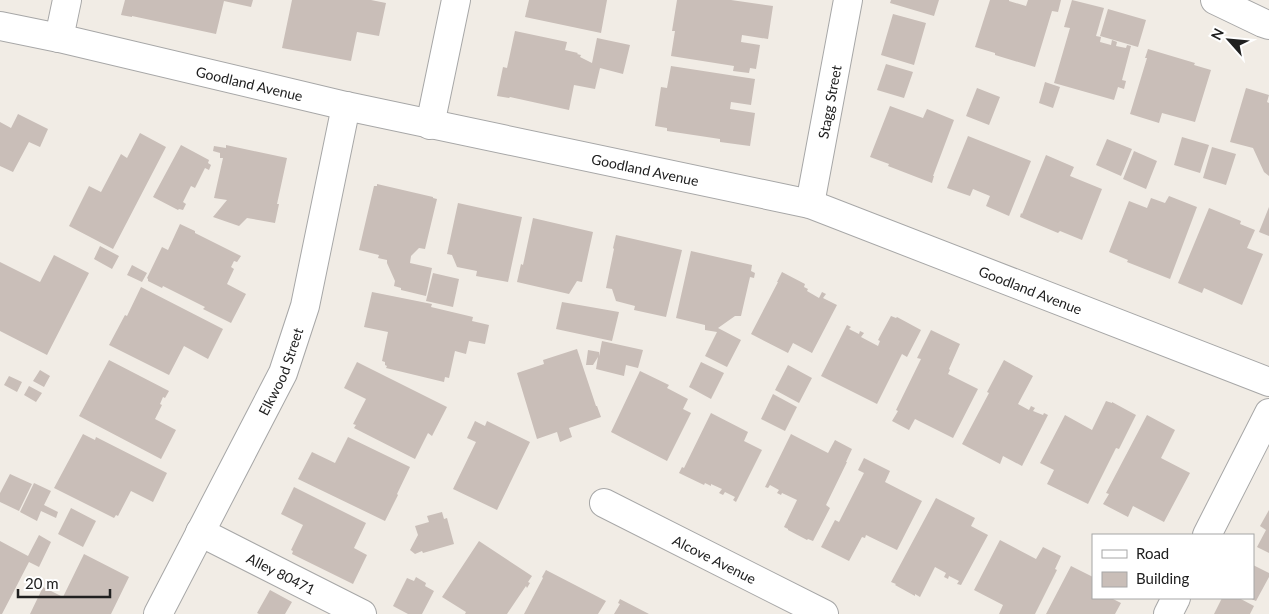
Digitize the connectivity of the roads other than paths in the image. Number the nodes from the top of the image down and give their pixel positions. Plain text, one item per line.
1 (67, 0) edge
2 (456, 0) edge
3 (848, 0) edge
4 (1215, 0) edge
5 (1269, 25) edge
6 (0, 26) edge
7 (59, 38) junction
8 (346, 106) junction
9 (430, 125) junction
10 (810, 204) junction
11 (1269, 382) edge
12 (1269, 413) edge
13 (604, 503) dead end
14 (200, 532) junction
15 (1208, 534) edge
16 (1176, 599) edge
17 (158, 614) edge
18 (362, 614) edge
19 (824, 614) edge
20 (1168, 614) edge

1 - 7 street
2 - 9 street
3 - 10 street, Stagg Street
4 - 5 street
6 - 7 street, Goodland Avenue
7 - 8 street, Goodland Avenue
8 - 9 street, Goodland Avenue
8 - 14 street, Elkwood Street
9 - 10 street, Goodland Avenue
10 - 11 street, Goodland Avenue
12 - 15 street
13 - 19 street, Alcove Avenue
14 - 17 street, Elkwood Street
14 - 18 street, Alley 80471
16 - 20 street

